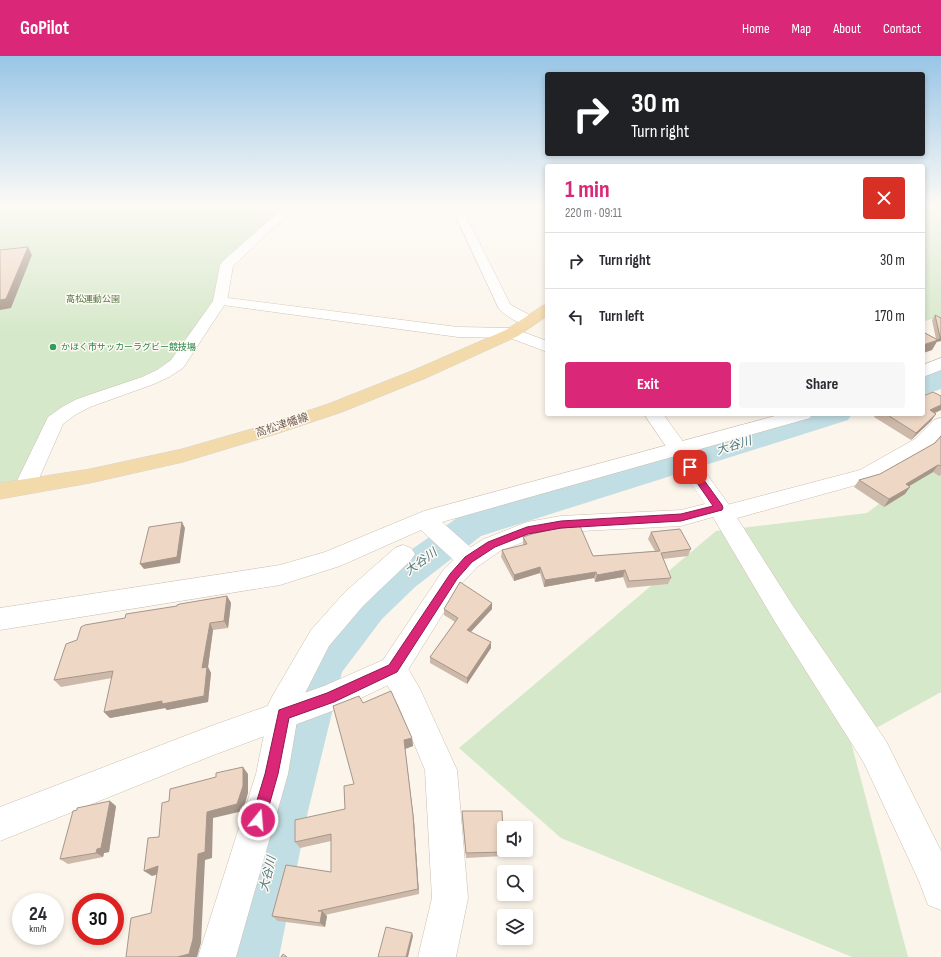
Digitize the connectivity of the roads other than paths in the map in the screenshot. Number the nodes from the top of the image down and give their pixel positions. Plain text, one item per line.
1 (245, 248) edge
2 (476, 248) edge
3 (220, 301) junction
4 (545, 310) edge
5 (528, 321) junction
6 (512, 333) junction
7 (545, 346) edge
8 (941, 363) edge
9 (925, 371) edge
10 (654, 416) edge
11 (795, 416) edge
12 (941, 424) edge
13 (677, 449) junction
14 (25, 487) junction
15 (0, 491) edge
16 (721, 511) junction
17 (427, 522) junction
18 (403, 554) dead end
19 (463, 554) junction
20 (0, 619) edge
21 (393, 669) junction
22 (286, 714) junction
23 (0, 824) edge
24 (941, 892) edge
25 (217, 957) edge
26 (437, 957) edge

1 - 3 street
2 - 5 street
3 - 6 street
3 - 14 street
4 - 5 main road, 高松津幡線
5 - 6 main road, 高松津幡線
6 - 7 street
6 - 14 main road, 高松津幡線
8 - 9 street
10 - 13 street
11 - 13 street
12 - 16 street
13 - 16 street
13 - 17 street
14 - 15 main road, 高松津幡線
16 - 19 street
16 - 24 street
17 - 19 street
17 - 20 street
18 - 22 street
19 - 21 street
21 - 22 street
21 - 26 street
22 - 23 street
22 - 25 street

